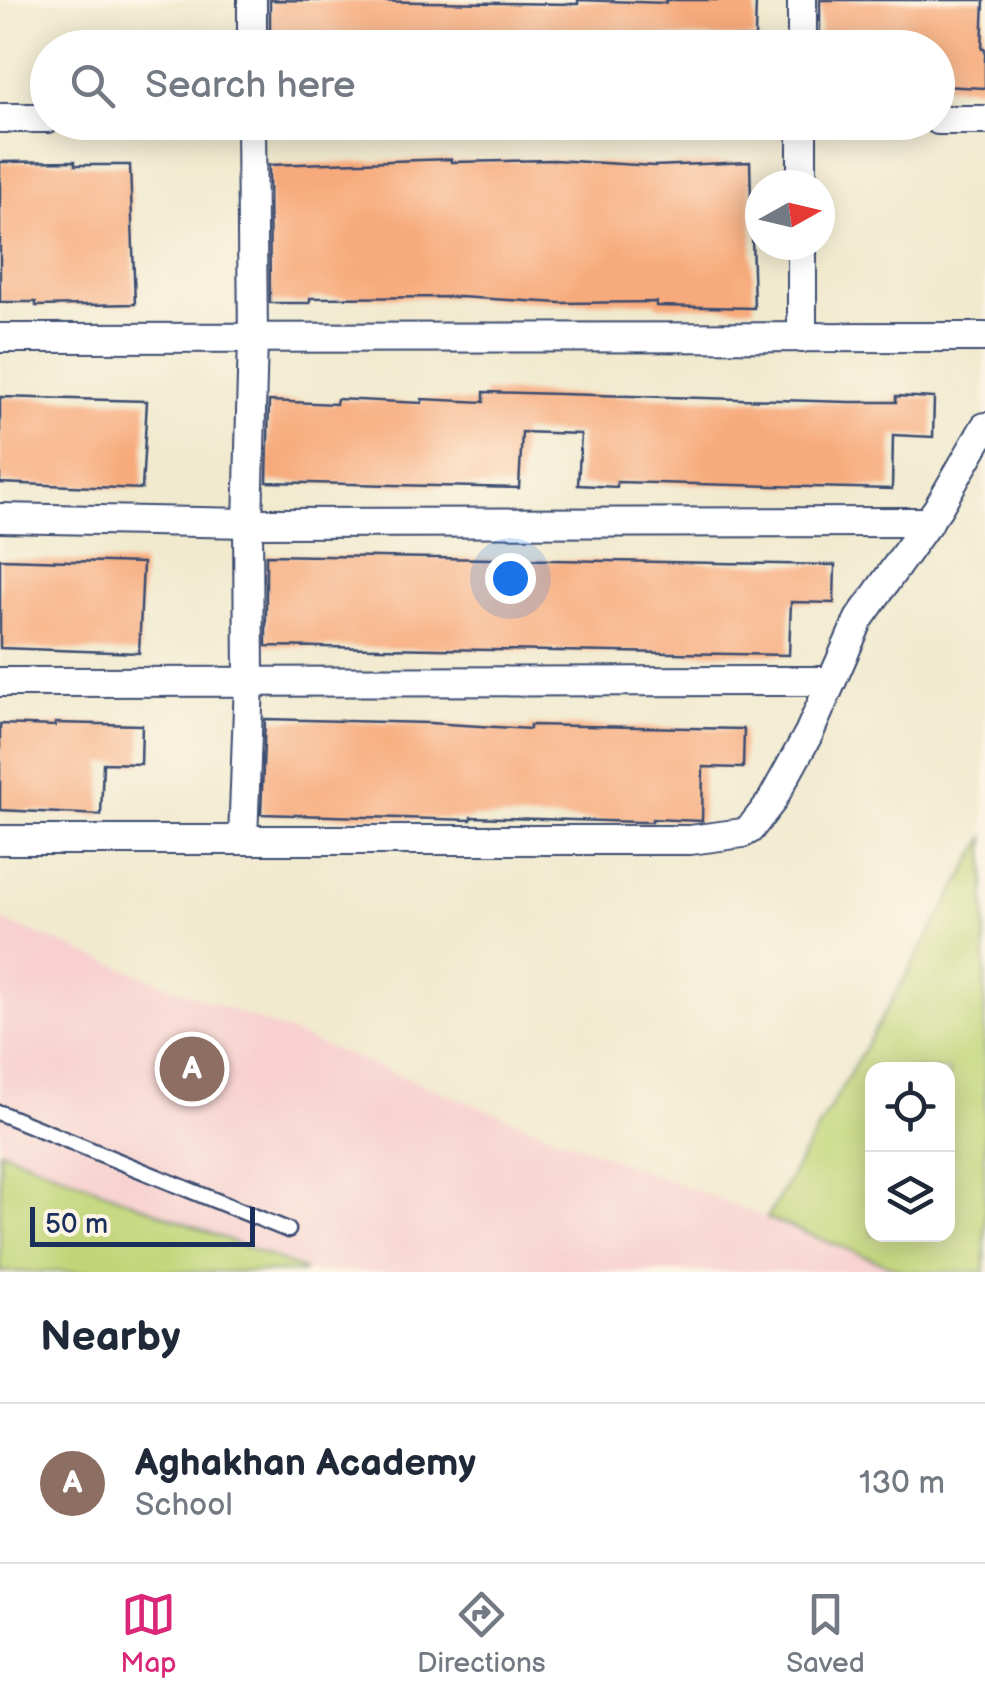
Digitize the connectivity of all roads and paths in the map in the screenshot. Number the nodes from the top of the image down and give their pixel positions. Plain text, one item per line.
1 (252, 0) edge
2 (802, 0) edge
3 (252, 30) edge
4 (802, 30) edge
5 (0, 118) edge
6 (30, 118) edge
7 (955, 120) edge
8 (985, 120) edge
9 (251, 140) edge
10 (802, 140) edge
11 (802, 170) edge
12 (802, 260) edge
13 (985, 337) edge
14 (0, 338) edge
15 (802, 338) junction
16 (253, 339) junction
17 (985, 427) edge
18 (0, 518) edge
19 (929, 522) junction
20 (248, 523) junction
21 (831, 681) junction
22 (0, 682) edge
23 (249, 682) junction
24 (230, 839) junction
25 (0, 840) edge
26 (0, 1113) edge
27 (288, 1230) dead end

1 - 3 street
2 - 4 street
5 - 6 street
7 - 8 street
9 - 16 street
10 - 11 street
12 - 15 street
13 - 15 street
14 - 16 street
15 - 16 street
16 - 20 street
17 - 19 street
18 - 20 street
19 - 20 street
19 - 21 street
20 - 23 street
21 - 23 street
21 - 24 street
22 - 23 street
23 - 24 street
24 - 25 street
26 - 27 lane

